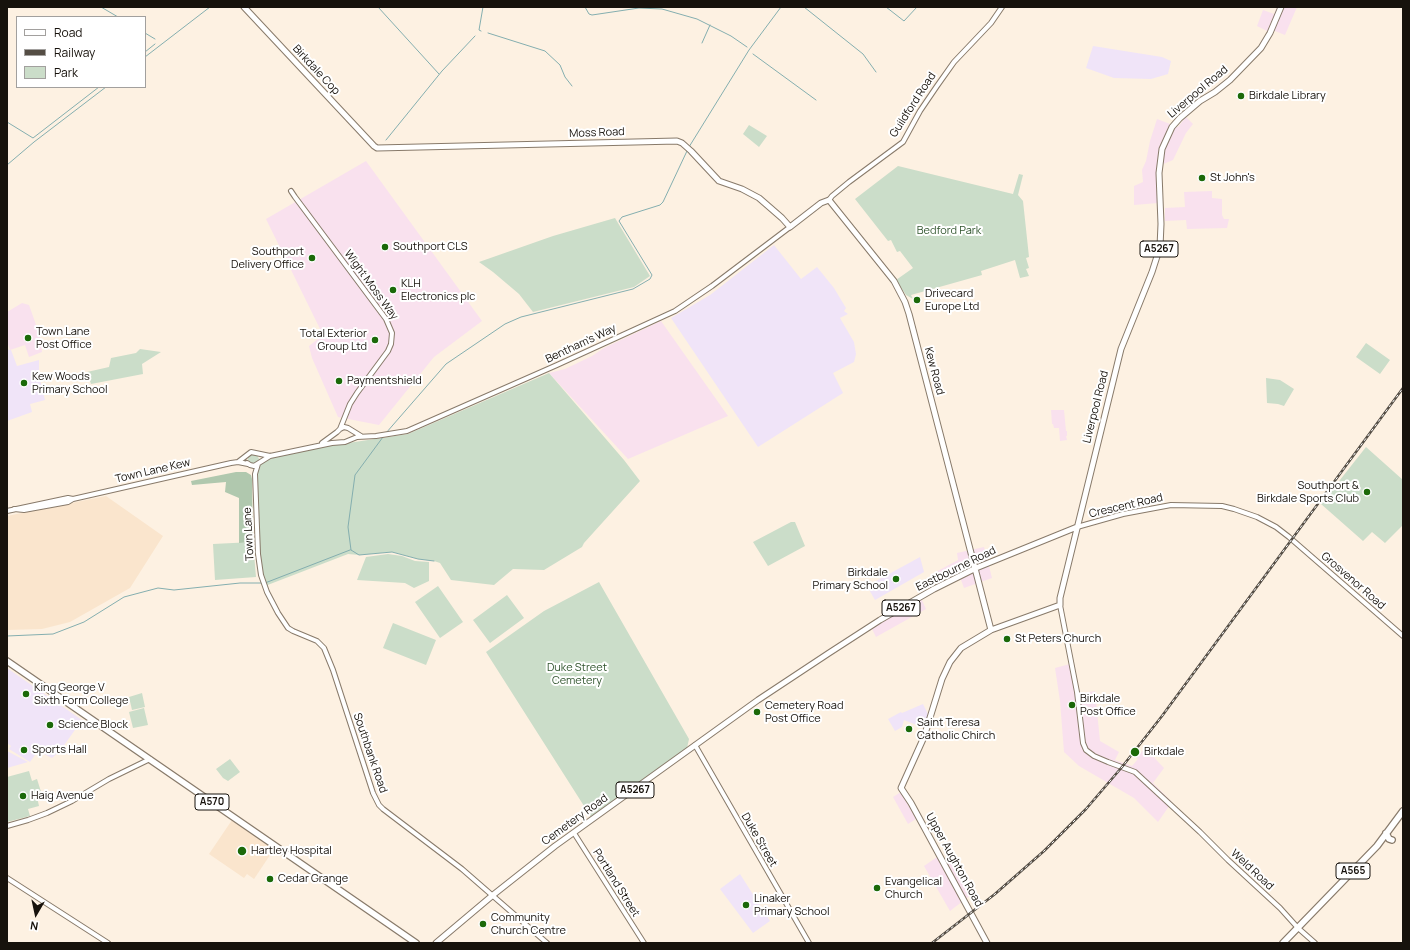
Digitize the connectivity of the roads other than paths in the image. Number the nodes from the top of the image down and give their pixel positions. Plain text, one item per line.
1 (244, 7) edge
2 (1002, 7) edge
3 (1281, 7) edge
4 (374, 146) joint
5 (291, 191) dead end
6 (829, 200) junction
7 (790, 227) junction
8 (345, 415) junction
9 (339, 430) junction
10 (349, 430) junction
11 (361, 437) junction
12 (349, 440) junction
13 (342, 441) junction
14 (316, 446) junction
15 (257, 453) junction
16 (246, 456) junction
17 (270, 456) junction
18 (238, 462) junction
19 (249, 464) junction
20 (259, 464) junction
21 (254, 474) junction
22 (7, 511) edge
23 (1077, 527) junction
24 (1291, 539) joint
25 (976, 568) junction
26 (267, 592) joint
27 (1060, 605) junction
28 (991, 630) junction
29 (1403, 636) edge
30 (829, 653) joint
31 (7, 661) edge
32 (695, 745) junction
33 (150, 759) junction
34 (1176, 810) joint
35 (1403, 811) edge
36 (7, 826) edge
37 (574, 833) junction
38 (1386, 833) junction
39 (1392, 840) dead end
40 (7, 878) edge
41 (493, 895) junction
42 (1298, 928) junction
43 (108, 943) edge
44 (416, 943) edge
45 (436, 943) edge
46 (547, 943) edge
47 (644, 943) edge
48 (809, 943) edge
49 (987, 943) edge
50 (1283, 943) edge
51 (1315, 943) edge

1 - 4 main road, Birkdale Cop
2 - 6 street, Guildford Road
3 - 23 main road, Liverpool Road / A5267
4 - 7 main road, Moss Road
5 - 8 street, Wight Moss Way
6 - 7 main road, Guildford Road
6 - 25 main road, Kew Road
7 - 11 street, Bentham's Way
8 - 9 street, Wight Moss Way
8 - 10 street
9 - 10 street
9 - 13 street
9 - 14 street
10 - 11 street
10 - 12 street
11 - 12 street, Bentham's Way
12 - 13 street
13 - 14 street
14 - 17 street
15 - 16 street
15 - 17 street
15 - 20 street
16 - 18 street, Town Lane Kew
16 - 19 street
17 - 20 street
18 - 19 street, Town Lane Kew
18 - 22 street, Town Lane Kew
19 - 20 street
19 - 21 street, Town Lane
20 - 21 street, Town Lane
21 - 26 street, Town Lane
23 - 24 street, Crescent Road
23 - 25 main road, Eastbourne Road / A5267
23 - 27 main road, Liverpool Road
24 - 29 street, Grosvenor Road
25 - 28 main road, Kew Road
25 - 30 main road, Eastbourne Road / A5267
26 - 41 street, Southbank Road
27 - 28 main road
27 - 34 street, Liverpool Road
28 - 49 main road, Upper Aughton Road
30 - 32 main road, Cemetery Road / A5267
31 - 33 highway, A570
32 - 37 main road, Cemetery Road / A5267
32 - 48 street, Duke Street
33 - 36 street
33 - 44 highway, A570
34 - 42 street, Weld Road
35 - 38 highway, A565
37 - 41 main road, Cemetery Road / A5267
37 - 47 street, Portland Street
38 - 39 highway
38 - 42 highway, A565
40 - 43 street
41 - 45 main road, Cemetery Road / A5267
41 - 46 street, Southbank Road
42 - 50 highway, A565
42 - 51 street, Weld Road

